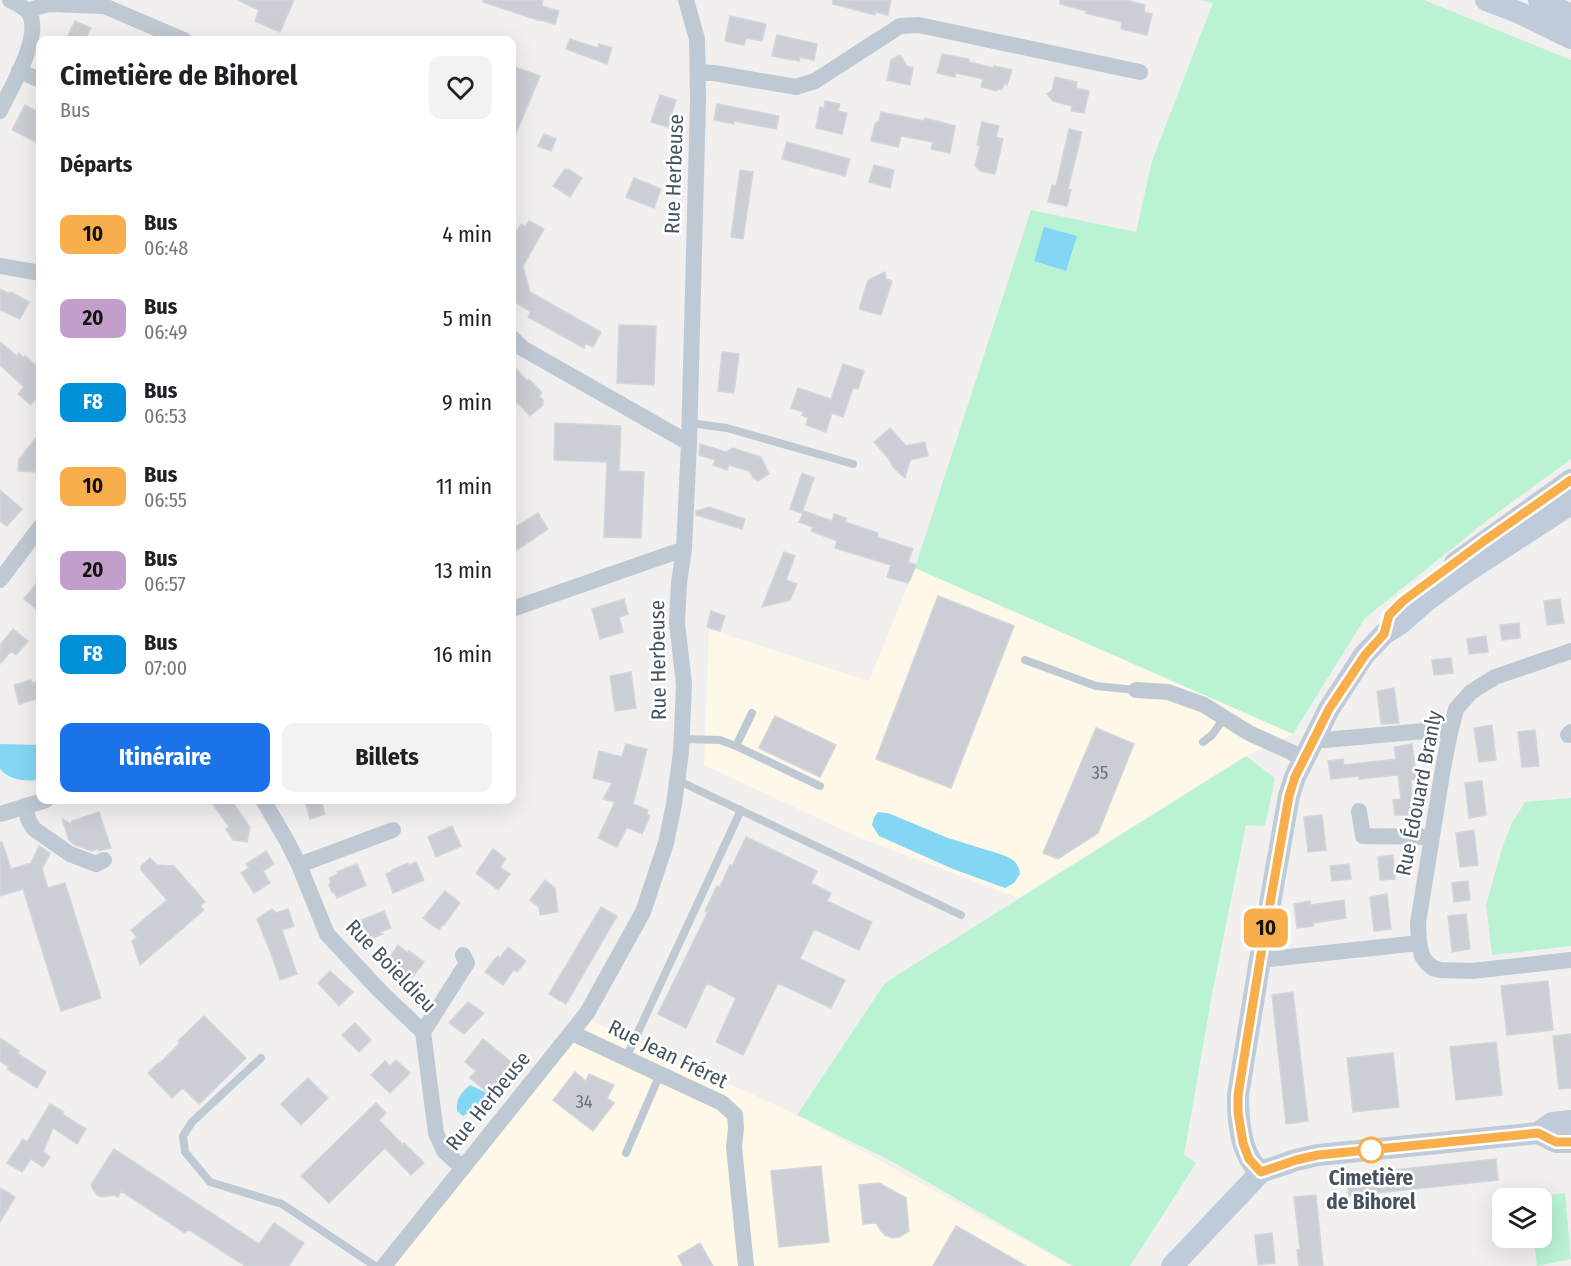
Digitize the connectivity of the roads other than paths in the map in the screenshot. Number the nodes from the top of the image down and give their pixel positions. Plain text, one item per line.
1 (10, 0) edge
2 (686, 0) edge
3 (1486, 0) edge
4 (1539, 0) edge
5 (28, 12) junction
6 (1571, 15) edge
7 (175, 36) edge
8 (1571, 38) edge
9 (19, 71) junction
10 (698, 72) junction
11 (1140, 72) dead end
12 (36, 78) edge
13 (0, 111) edge
14 (0, 266) edge
15 (36, 272) edge
16 (516, 342) edge
17 (690, 423) junction
18 (689, 443) junction
19 (853, 465) dead end
20 (1571, 480) edge
21 (1571, 504) edge
22 (36, 533) edge
23 (684, 549) junction
24 (0, 580) edge
25 (516, 608) edge
26 (1384, 634) junction
27 (1571, 655) edge
28 (1024, 660) dead end
29 (1136, 690) joint
30 (752, 712) dead end
31 (1224, 718) junction
32 (1450, 733) junction
33 (681, 739) junction
34 (1325, 740) dead end
35 (1203, 742) dead end
36 (736, 746) junction
37 (1303, 760) junction
38 (677, 780) junction
39 (820, 786) dead end
40 (36, 803) edge
41 (265, 804) edge
42 (24, 806) junction
43 (741, 810) junction
44 (1359, 811) dead end
45 (0, 814) edge
46 (393, 830) dead end
47 (1432, 837) junction
48 (104, 860) dead end
49 (299, 865) junction
50 (961, 915) dead end
51 (1419, 943) junction
52 (463, 955) dead end
53 (1260, 960) junction
54 (1571, 960) edge
55 (423, 1032) junction
56 (572, 1033) junction
57 (261, 1058) dead end
58 (626, 1058) junction
59 (660, 1074) junction
60 (1571, 1121) edge
61 (1538, 1133) junction
62 (1571, 1142) edge
63 (626, 1152) dead end
64 (463, 1168) junction
65 (1261, 1172) junction
66 (375, 1266) edge
67 (384, 1266) edge
68 (746, 1266) edge
69 (1172, 1266) edge

1 - 5 street
2 - 10 street, Rue Herbeuse
3 - 8 street
4 - 6 street
5 - 7 street
5 - 9 street
9 - 12 street
9 - 13 street
10 - 11 street
10 - 17 street, Rue Herbeuse
14 - 15 street
16 - 18 street
17 - 18 street, Rue Herbeuse
17 - 19 lane
18 - 23 street, Rue Herbeuse
20 - 26 street
21 - 26 street
22 - 24 street
23 - 25 street
23 - 33 street, Rue Herbeuse
26 - 37 street
27 - 32 street, Rue Édouard Branly
28 - 29 lane
29 - 31 street
30 - 36 lane
31 - 35 lane
31 - 37 street
32 - 34 street
32 - 47 street, Rue Édouard Branly
33 - 36 lane
33 - 38 street, Rue Herbeuse
36 - 39 lane
37 - 53 street
38 - 43 lane
38 - 56 street, Rue Herbeuse
40 - 42 street
41 - 49 street, Rue Boieldieu
42 - 45 street
42 - 48 street
43 - 50 lane
43 - 58 lane
44 - 47 street
46 - 49 street
47 - 51 street, Rue Édouard Branly
49 - 55 street, Rue Boieldieu
51 - 53 street
51 - 54 street
52 - 55 street
53 - 65 street
55 - 64 street, Rue Boieldieu
56 - 58 street, Rue Jean Fréret
56 - 64 street, Rue Herbeuse
57 - 66 lane
58 - 59 street, Rue Jean Fréret
59 - 63 lane
59 - 68 street, Rue Jean Fréret
60 - 61 street
61 - 62 street
61 - 65 street
64 - 67 street, Rue Herbeuse
65 - 69 street

